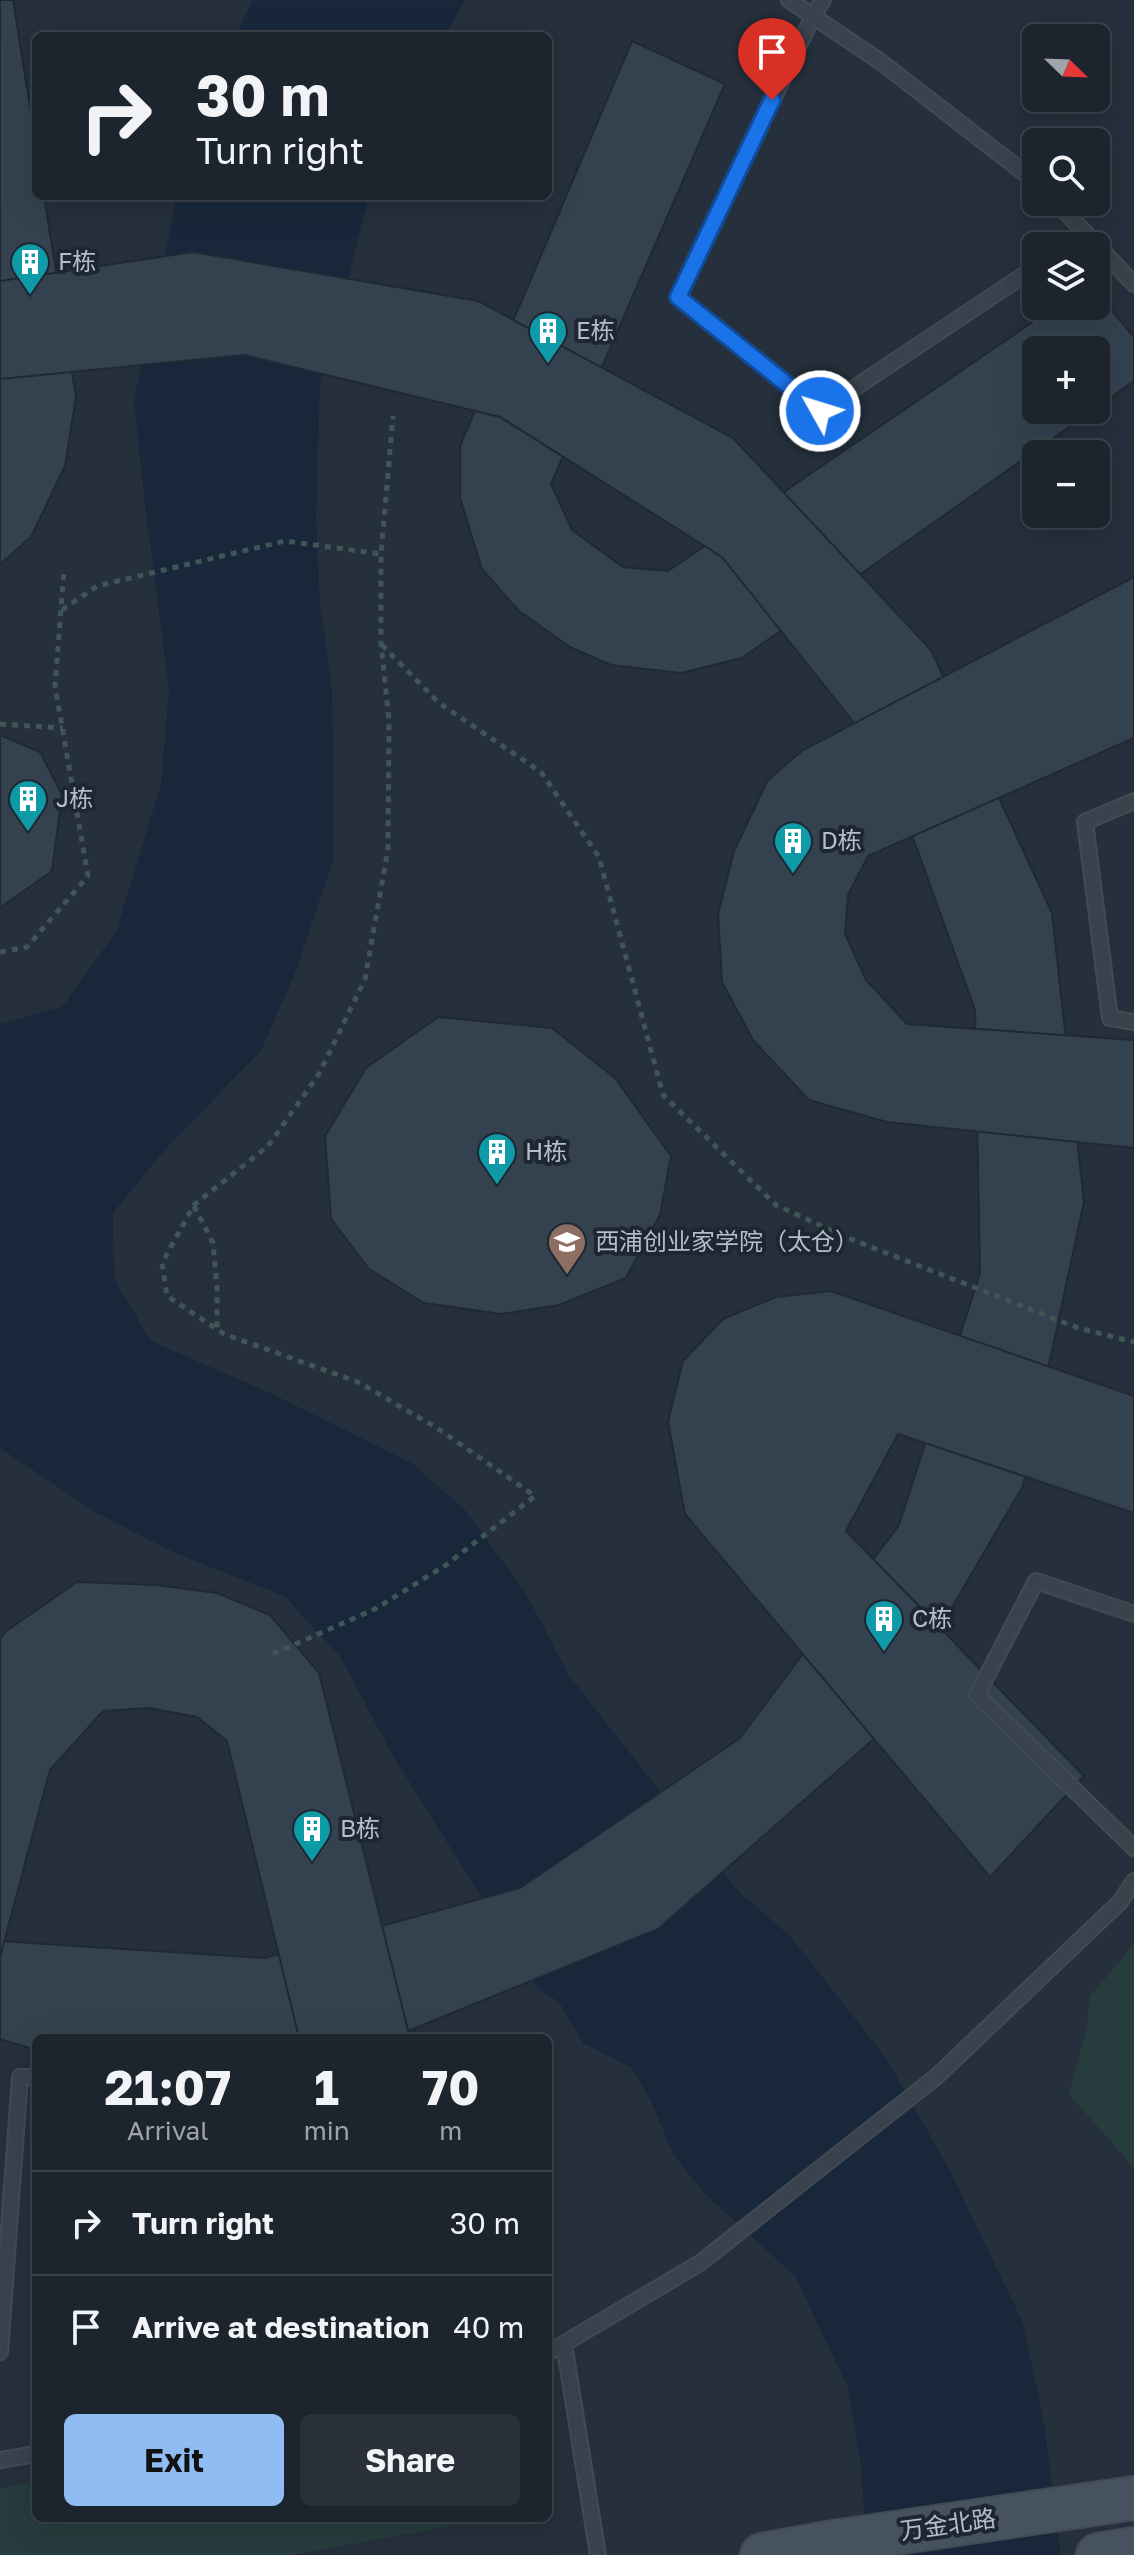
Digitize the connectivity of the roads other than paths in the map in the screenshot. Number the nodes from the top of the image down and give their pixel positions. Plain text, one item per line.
1 (789, 0) edge
2 (823, 0) edge
3 (813, 16) junction
4 (1022, 171) edge
5 (1070, 216) edge
6 (1085, 232) edge
7 (1110, 258) edge
8 (1022, 276) edge
9 (1134, 284) edge
10 (1134, 801) edge
11 (1134, 1022) edge
12 (1134, 1614) edge
13 (1134, 1848) edge
14 (1134, 1881) edge
15 (32, 2077) edge
16 (564, 2344) junction
17 (552, 2351) edge
18 (0, 2352) edge
19 (32, 2455) edge
20 (0, 2460) edge
21 (1120, 2501) edge
22 (1134, 2549) edge
23 (598, 2555) edge
24 (762, 2555) edge
25 (1100, 2555) edge

1 - 3 lane
2 - 3 lane
3 - 4 lane
3 - 8 lane
5 - 6 lane
7 - 9 lane
10 - 11 lane
12 - 13 lane
14 - 16 lane
15 - 18 lane
16 - 17 lane
16 - 23 lane
19 - 20 lane
21 - 24 street, 万金北路
22 - 25 street

